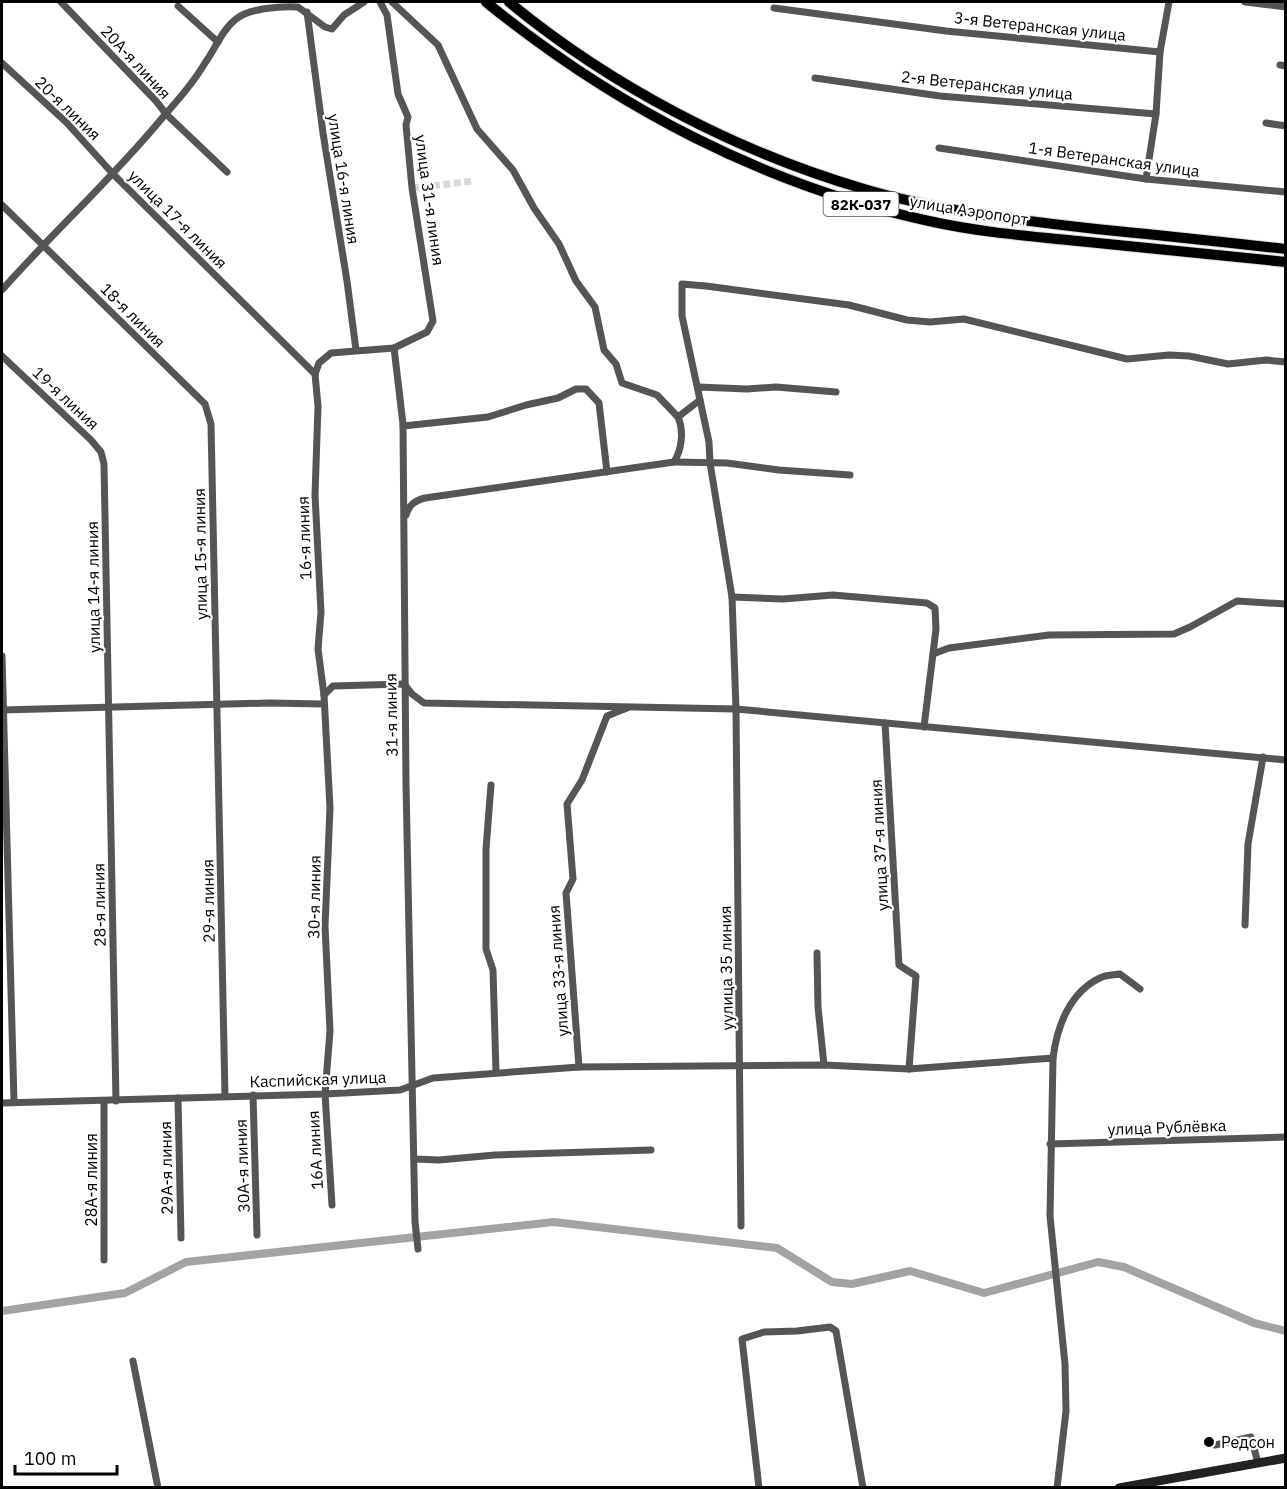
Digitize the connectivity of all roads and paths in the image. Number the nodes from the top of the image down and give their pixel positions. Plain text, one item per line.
1 (61, 2) edge
2 (364, 2) edge
3 (380, 2) edge
4 (392, 2) edge
5 (486, 2) edge
6 (509, 2) edge
7 (1169, 2) edge
8 (1245, 2) edge
9 (178, 6) dead end
10 (1286, 7) edge
11 (774, 8) dead end
12 (307, 12) junction
13 (218, 42) junction
14 (1161, 52) junction
15 (2, 63) edge
16 (815, 78) dead end
17 (166, 114) junction
18 (1156, 114) junction
19 (1266, 123) dead end
20 (1286, 126) edge
21 (939, 148) dead end
22 (227, 172) dead end
23 (113, 174) junction
24 (1146, 179) junction
25 (1286, 192) edge
26 (2, 205) edge
27 (42, 245) junction
28 (1286, 249) edge
29 (1286, 262) edge
30 (2, 290) edge
31 (394, 348) junction
32 (356, 350) junction
33 (2, 356) edge
34 (1286, 362) edge
35 (315, 374) junction
36 (698, 387) junction
37 (837, 392) dead end
38 (700, 400) junction
39 (205, 404) joint
40 (678, 417) junction
41 (403, 426) junction
42 (674, 462) junction
43 (710, 463) junction
44 (104, 464) joint
45 (607, 472) junction
46 (850, 475) dead end
47 (403, 524) junction
48 (732, 597) junction
49 (1286, 604) edge
50 (933, 654) junction
51 (2, 656) edge
52 (404, 684) junction
53 (324, 700) junction
54 (216, 705) junction
55 (633, 706) junction
56 (109, 709) junction
57 (736, 709) junction
58 (2, 710) edge
59 (885, 723) junction
60 (924, 727) junction
61 (1263, 758) junction
62 (1286, 760) edge
63 (491, 785) dead end
64 (1245, 925) dead end
65 (817, 953) dead end
66 (1140, 989) dead end
67 (1053, 1058) junction
68 (740, 1065) junction
69 (824, 1065) junction
70 (579, 1067) junction
71 (909, 1069) junction
72 (496, 1072) junction
73 (414, 1083) junction
74 (325, 1094) junction
75 (253, 1095) junction
76 (225, 1096) junction
77 (178, 1098) junction
78 (104, 1101) junction
79 (116, 1101) junction
80 (14, 1102) junction
81 (2, 1103) edge
82 (1286, 1137) edge
83 (1050, 1144) junction
84 (651, 1150) dead end
85 (415, 1159) junction
86 (332, 1205) dead end
87 (741, 1226) dead end
88 (257, 1235) dead end
89 (181, 1238) dead end
90 (418, 1249) dead end
91 (104, 1260) dead end
92 (133, 1361) dead end
93 (1215, 1445) dead end
94 (1286, 1458) edge
95 (1258, 1463) junction
96 (158, 1488) edge
97 (759, 1488) edge
98 (863, 1488) edge
99 (1056, 1488) edge
100 (1119, 1488) edge

1 - 17 street, 20А-я линия
2 - 12 street
3 - 31 street, улица 31-я линия
4 - 40 street
5 - 29 main road, улица Аэропорт / 82К-037
6 - 28 main road, улица Аэропорт
7 - 14 street
8 - 10 street
9 - 13 street
11 - 14 street, 3-я Ветеранская улица
12 - 13 street, улица 17-я линия
12 - 32 street, улица 16-я линия
13 - 17 street, улица 17-я линия
14 - 18 street
15 - 23 street, 20-я линия
16 - 18 street, 2-я Ветеранская улица
17 - 22 street, 20А-я линия
17 - 23 street, улица 17-я линия
18 - 24 street
19 - 20 street
21 - 24 street, 1-я Ветеранская улица
23 - 27 street
23 - 35 street, улица 17-я линия
24 - 25 street, 1-я Ветеранская улица
26 - 27 street, 18-я линия
27 - 30 street
27 - 39 street, 18-я линия
31 - 32 street
31 - 41 street, 31-я линия
32 - 35 street
33 - 44 street, 19-я линия
34 - 36 street, уулица 35 линия
35 - 53 street, 16-я линия
36 - 37 street
36 - 38 street, уулица 35 линия
38 - 40 street
38 - 43 street, уулица 35 линия
39 - 54 street, улица 15-я линия
40 - 42 street
41 - 45 street
41 - 47 street, 31-я линия
42 - 43 street
42 - 45 street
43 - 46 street
43 - 48 street, уулица 35 линия
44 - 56 street, улица 14-я линия
45 - 47 street
47 - 52 street, 31-я линия
48 - 50 street
48 - 57 street, уулица 35 линия
49 - 50 street
50 - 60 street
51 - 58 street
52 - 53 street
52 - 55 street
52 - 73 street, 31-я линия
53 - 54 street
53 - 74 street, 30-я линия
54 - 56 street
54 - 76 street, 29-я линия
55 - 57 street
55 - 70 street, улица 33-я линия
56 - 58 street
56 - 79 street, 28-я линия
57 - 59 street
57 - 68 street, уулица 35 линия
58 - 80 street
59 - 60 street
59 - 71 street, улица 37-я линия
60 - 61 street
61 - 62 street
61 - 64 street
63 - 72 street
65 - 69 street
66 - 67 street
67 - 71 street, Каспийская улица
67 - 83 street
68 - 69 street, Каспийская улица
68 - 70 street, Каспийская улица
68 - 87 street, уулица 35 линия
69 - 71 street, Каспийская улица
70 - 72 street, Каспийская улица
72 - 73 street, Каспийская улица
73 - 74 street, Каспийская улица
73 - 85 street, 31-я линия
74 - 75 street, Каспийская улица
74 - 86 street, 16А линия
75 - 76 street, Каспийская улица
75 - 88 street, 30А-я линия
76 - 77 street, Каспийская улица
77 - 79 street, Каспийская улица
77 - 89 street, 29А-я линия
78 - 79 street, Каспийская улица
78 - 80 street, Каспийская улица
78 - 91 street, 28А-я линия
80 - 81 street, Каспийская улица
82 - 83 street, улица Рублёвка
83 - 99 street
84 - 85 street
85 - 90 street, 31-я линия
92 - 96 street
93 - 95 street
94 - 95 main road
95 - 100 main road
97 - 98 street

